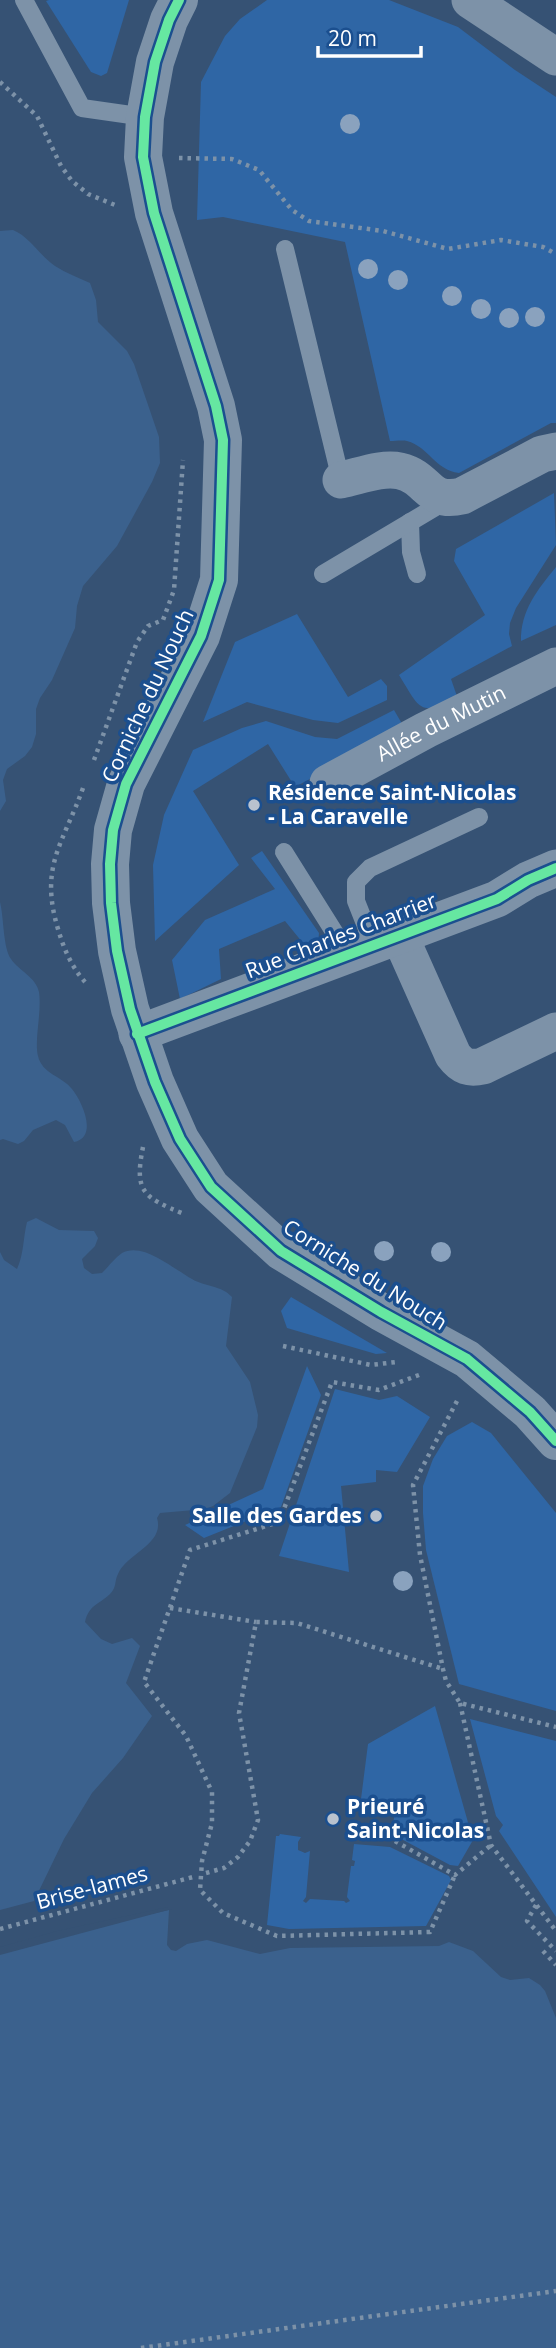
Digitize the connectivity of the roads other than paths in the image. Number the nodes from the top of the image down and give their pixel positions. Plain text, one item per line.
1 (24, 0) edge
2 (179, 0) edge
3 (470, 0) edge
4 (556, 57) edge
5 (145, 117) junction
6 (285, 249) dead end
7 (556, 451) edge
8 (341, 480) joint
9 (449, 499) junction
10 (411, 522) junction
11 (418, 574) dead end
12 (323, 575) dead end
13 (556, 666) edge
14 (328, 783) dead end
15 (480, 817) dead end
16 (285, 852) dead end
17 (556, 868) edge
18 (373, 944) junction
19 (556, 1031) edge
20 (137, 1034) junction
21 (556, 1441) edge

1 - 5 lane
2 - 5 street, Corniche du Nouch
3 - 4 street
5 - 20 street, Corniche du Nouch
6 - 8 lane
7 - 9 street
8 - 9 street
9 - 10 lane
10 - 11 lane
10 - 12 lane
13 - 14 street, Allée du Mutin
15 - 18 lane
16 - 18 lane
17 - 18 street, Rue Charles Charrier
18 - 19 street
18 - 20 street, Rue Charles Charrier
20 - 21 street, Corniche du Nouch

